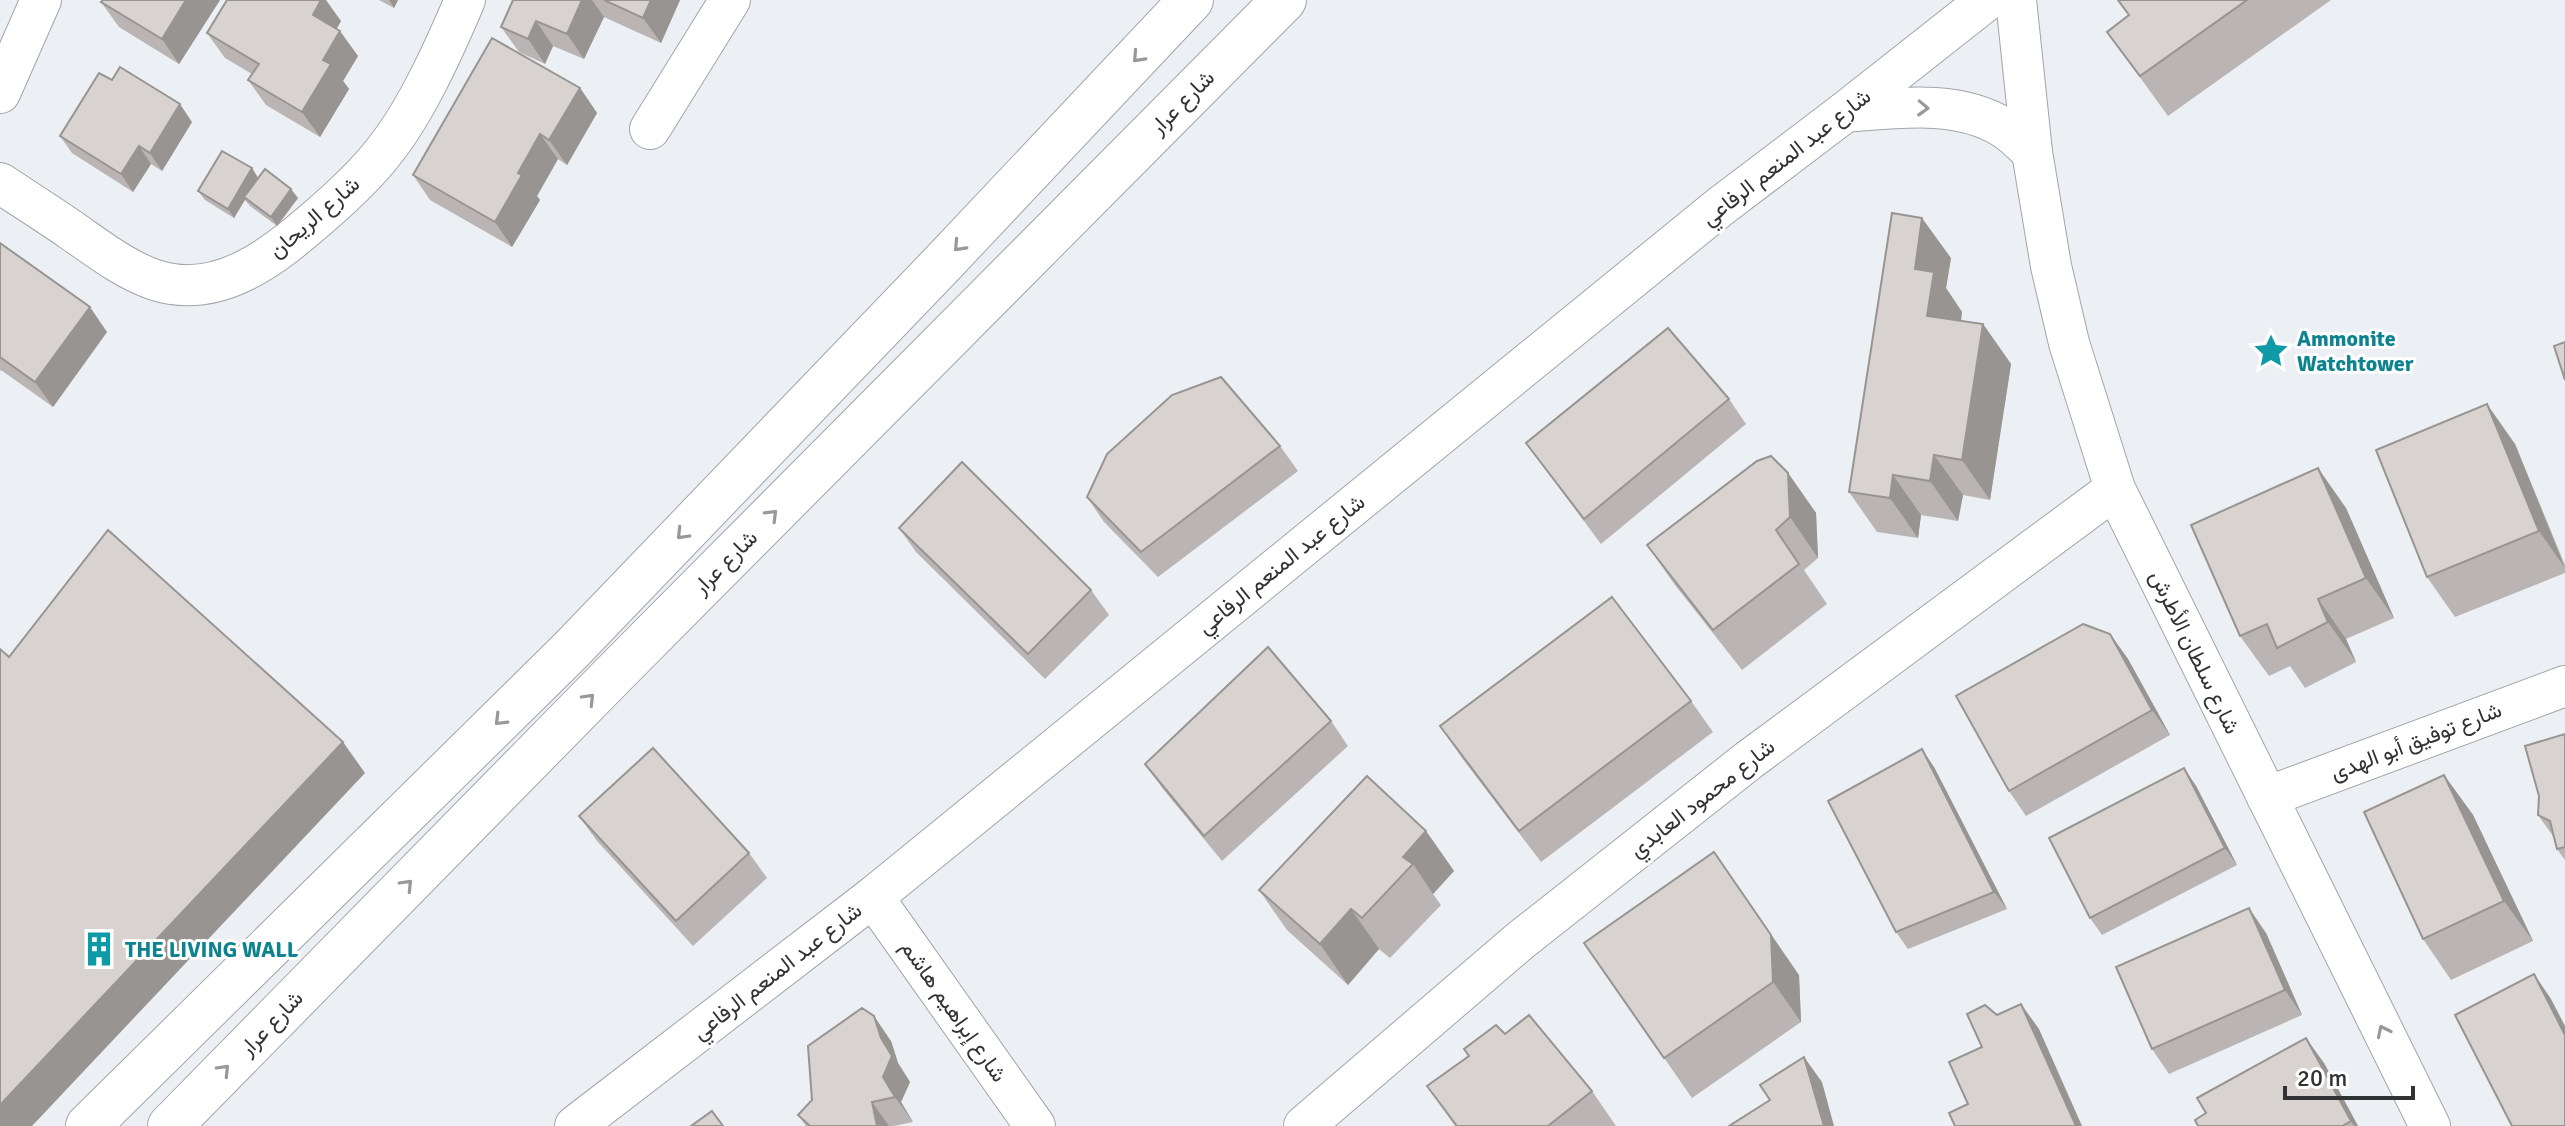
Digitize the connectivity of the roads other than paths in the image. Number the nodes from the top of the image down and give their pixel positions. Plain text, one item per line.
1 (41, 0) edge
2 (465, 0) edge
3 (730, 0) edge
4 (1191, 0) edge
5 (1284, 0) edge
6 (1987, 0) edge
7 (2016, 0) edge
8 (0, 93) edge
9 (1845, 112) junction
10 (650, 129) dead end
11 (2032, 152) junction
12 (0, 183) edge
13 (2115, 489) junction
14 (2565, 686) edge
15 (2267, 797) junction
16 (873, 897) junction
17 (88, 1126) edge
18 (170, 1126) edge
19 (575, 1126) edge
20 (1035, 1126) edge
21 (1304, 1126) edge
22 (2430, 1126) edge

1 - 8 street
2 - 12 street, شارع الريحان
3 - 10 street
4 -> 17 main road
18 -> 5 main road, شارع عرار
6 - 9 street, شارع عبد المنعم الرفاعي
7 - 11 street, شارع سلطان الأطرش
9 -> 11 street
9 - 16 street, شارع عبد المنعم الرفاعي
11 - 13 street, شارع سلطان الأطرش
13 - 15 street, شارع سلطان الأطرش
13 - 21 street, شارع محمود العابدي
14 - 15 street, شارع توفيق أبو الهدى
22 -> 15 street, شارع سلطان الأطرش
16 - 19 street, شارع عبد المنعم الرفاعي
16 - 20 street, شارع إبراهيم هاشم

